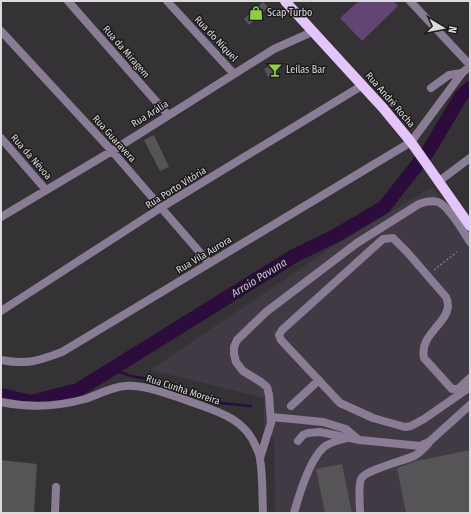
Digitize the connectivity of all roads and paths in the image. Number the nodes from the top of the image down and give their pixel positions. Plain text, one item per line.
1 (68, 1) edge
2 (167, 1) edge
3 (285, 1) edge
4 (410, 1) edge
5 (1, 31) edge
6 (312, 32) junction
7 (470, 66) edge
8 (462, 73) junction
9 (234, 74) junction
10 (363, 85) junction
11 (431, 88) dead end
12 (168, 115) junction
13 (1, 138) edge
14 (412, 144) junction
15 (112, 151) junction
16 (470, 158) edge
17 (438, 182) junction
18 (46, 190) junction
19 (162, 207) junction
20 (1, 217) edge
21 (469, 224) edge
22 (470, 242) edge
23 (457, 252) dead end
24 (209, 263) junction
25 (428, 275) junction
26 (1, 311) edge
27 (1, 360) edge
28 (470, 378) edge
29 (318, 380) junction
30 (449, 387) junction
31 (470, 387) edge
32 (453, 400) junction
33 (1, 402) edge
34 (470, 405) edge
35 (291, 406) dead end
36 (272, 417) junction
37 (348, 438) junction
38 (360, 440) junction
39 (298, 441) dead end
40 (429, 442) junction
41 (260, 458) junction
42 (56, 486) dead end
43 (55, 513) edge
44 (263, 513) edge
45 (294, 513) edge
46 (360, 513) edge

1 - 12 street, Rua da Miragem
2 - 9 street, Rua do Níquel
3 - 6 main road, Rua André Rocha
4 - 7 street
5 - 15 street, Rua Guaravera
6 - 9 street, Rua Arália
6 - 10 main road, Rua André Rocha
7 - 8 street
8 - 11 street
8 - 14 street
9 - 12 street, Rua Arália
10 - 14 main road, Rua André Rocha
10 - 19 street, Rua Porto Vitória
12 - 15 street, Rua Arália
13 - 18 street, Rua da Névoa
14 - 17 main road, Rua André Rocha
14 - 24 street, Rua Vila Aurora
15 - 18 street, Rua Arália
15 - 19 street, Rua Guaravera
16 - 17 street
17 - 21 main road, Rua André Rocha
18 - 20 street, Rua Arália
19 - 24 street, Rua Guaravera
19 - 26 street, Rua Porto Vitória
22 - 36 street
23 - 25 path
24 - 27 street, Rua Vila Aurora
25 - 29 street
25 - 30 street
28 - 30 street
29 - 32 street
29 - 35 street
30 - 32 street
31 - 32 street
33 - 41 street, Rua Cunha Moreira
34 - 40 street
36 - 38 street
36 - 41 street
37 - 38 street
37 - 39 street
37 - 45 street
38 - 40 street
40 - 46 street
41 - 44 street, Rua Cunha Moreira
42 - 43 street

